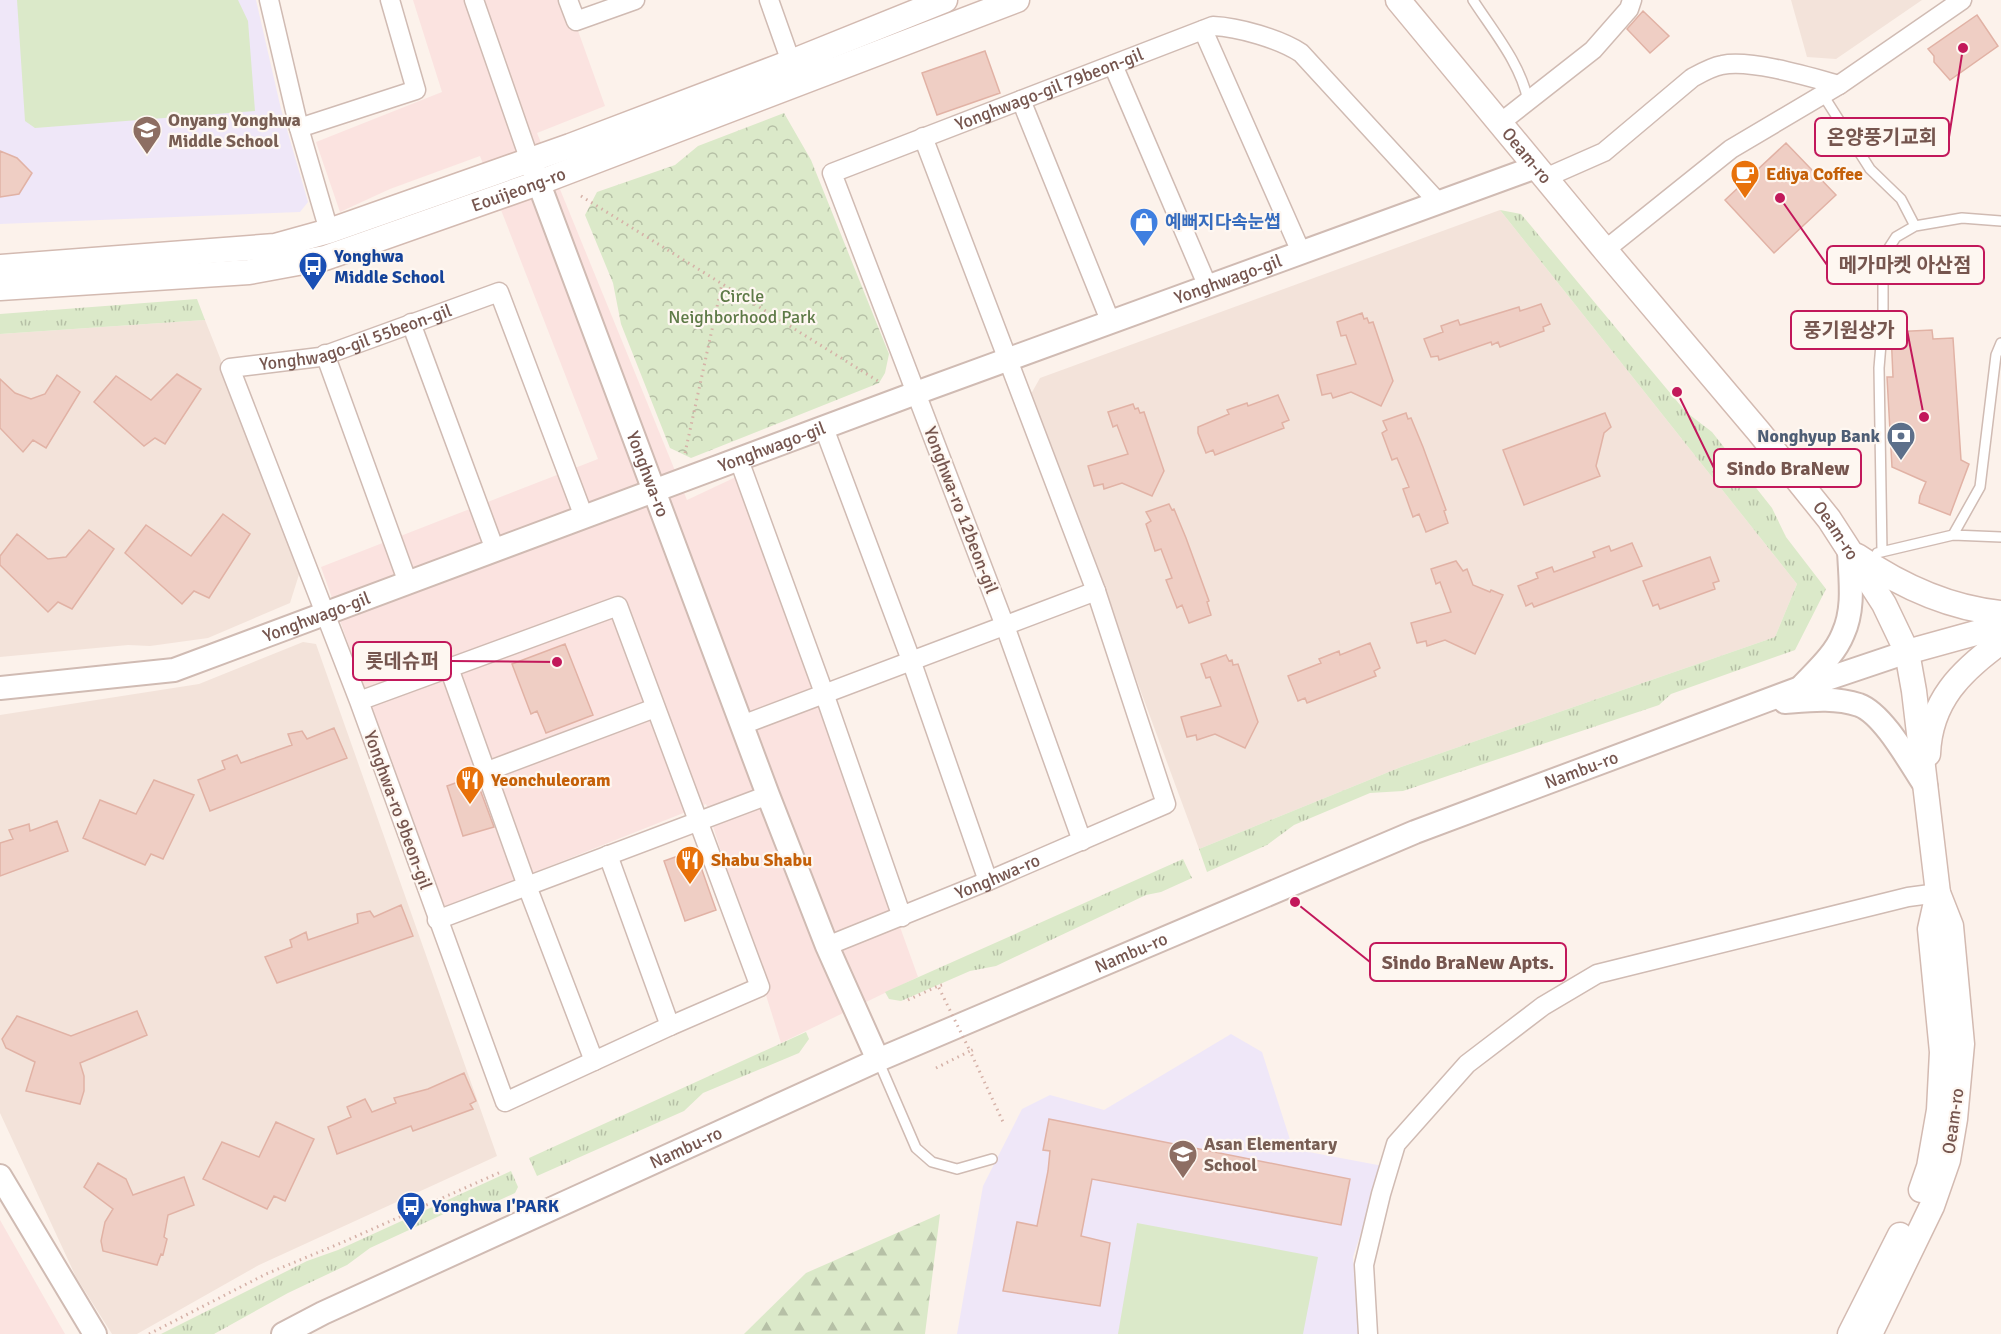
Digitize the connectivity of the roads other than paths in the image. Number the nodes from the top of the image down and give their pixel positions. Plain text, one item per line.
1 (269, 0) edge
2 (390, 0) edge
3 (474, 0) edge
4 (568, 0) edge
5 (635, 0) edge
6 (769, 0) edge
7 (945, 0) edge
8 (1017, 0) edge
9 (1399, 0) edge
10 (1473, 0) edge
11 (1632, 0) edge
12 (1962, 0) edge
13 (1203, 30) junction
14 (791, 62) junction
15 (1113, 65) junction
16 (1839, 85) junction
17 (1823, 95) junction
18 (1021, 100) junction
19 (1528, 101) junction
20 (1500, 123) junction
21 (299, 128) junction
22 (923, 137) junction
23 (534, 172) junction
24 (1541, 172) junction
25 (1437, 202) junction
26 (2001, 221) edge
27 (1915, 226) junction
28 (328, 231) junction
29 (1605, 250) junction
30 (1301, 252) junction
31 (0, 267) edge
32 (1208, 287) junction
33 (0, 288) edge
34 (411, 323) junction
35 (1111, 323) junction
36 (2001, 343) edge
37 (325, 354) junction
38 (1009, 360) junction
39 (916, 393) junction
40 (824, 428) junction
41 (739, 460) junction
42 (655, 491) junction
43 (584, 517) junction
44 (1953, 535) junction
45 (2001, 537) edge
46 (495, 550) junction
47 (1864, 553) junction
48 (408, 583) junction
49 (1096, 591) junction
50 (2001, 613) edge
51 (324, 614) junction
52 (1005, 626) junction
53 (2001, 626) edge
54 (2001, 642) edge
55 (1906, 652) junction
56 (911, 660) junction
57 (449, 668) junction
58 (0, 688) edge
59 (1800, 688) junction
60 (824, 693) junction
61 (359, 701) junction
62 (1760, 704) junction
63 (656, 708) junction
64 (742, 725) junction
65 (485, 772) junction
66 (1926, 787) junction
67 (768, 795) junction
68 (697, 821) junction
69 (1082, 841) junction
70 (608, 855) junction
71 (988, 881) junction
72 (527, 886) junction
73 (1938, 894) junction
74 (902, 917) junction
75 (437, 920) junction
76 (827, 946) junction
77 (670, 1026) junction
78 (878, 1060) junction
79 (594, 1062) junction
80 (992, 1159) dead end
81 (0, 1176) edge
82 (95, 1334) edge
83 (283, 1334) edge
84 (1368, 1334) edge
85 (1850, 1334) edge
86 (1870, 1334) edge

1 - 21 street
2 - 21 street
3 - 23 street, Yonghwa-ro
4 - 5 street
6 - 14 street
7 - 14 main road, Eouijeong-ro
8 - 23 main road, Eouijeong-ro
9 - 20 main road, Oeam-ro
10 - 19 lane
11 - 19 street, Oeam-ro
12 - 16 street
13 - 15 street, Yonghwago-gil 79beon-gil
13 - 25 street, Yonghwago-gil 79beon-gil
13 - 30 street
14 - 23 main road, Eouijeong-ro
15 - 18 street, Yonghwago-gil 79beon-gil
15 - 32 street
16 - 17 street
16 - 24 street
17 - 27 lane
17 - 29 street
18 - 22 street, Yonghwago-gil 79beon-gil
18 - 35 street
19 - 20 street, Oeam-ro
20 - 24 main road, Oeam-ro
21 - 28 street
22 - 38 street
22 - 39 street, Yonghwago-gil 79beon-gil
23 - 28 main road, Eouijeong-ro
23 - 33 main road, Eouijeong-ro
23 - 42 street, Yonghwa-ro
24 - 25 street, Yonghwago-gil
24 - 29 main road, Oeam-ro
25 - 30 street, Yonghwago-gil
26 - 27 lane
27 - 47 lane
28 - 31 main road, Eouijeong-ro
29 - 47 main road, Oeam-ro
30 - 32 street, Yonghwago-gil
32 - 35 street, Yonghwago-gil
34 - 37 street, Yonghwago-gil 55beon-gil
34 - 43 street, Yonghwago-gil 55beon-gil
34 - 46 street
35 - 38 street, Yonghwago-gil
36 - 44 lane
37 - 48 street
37 - 51 street, Yonghwago-gil 55beon-gil
38 - 39 street, Yonghwago-gil
38 - 49 street
39 - 40 street, Yonghwago-gil
39 - 52 street, Yonghwa-ro 12beon-gil
40 - 41 street, Yonghwago-gil
40 - 56 street
41 - 42 street, Yonghwago-gil
41 - 60 street
42 - 43 street, Yonghwago-gil
42 - 64 street, Yonghwa-ro
43 - 46 street, Yonghwago-gil
44 - 45 lane
44 - 47 lane
46 - 48 street, Yonghwago-gil
47 - 50 main road
47 - 55 main road, Oeam-ro
47 - 59 street
48 - 51 street, Yonghwago-gil
49 - 52 street
49 - 69 street, Yonghwa-ro
51 - 58 street, Yonghwago-gil
51 - 61 street, Yonghwa-ro 9beon-gil
52 - 56 street
52 - 69 street, Yonghwa-ro 12beon-gil
53 - 55 main road, Nambu-ro
54 - 66 main road
55 - 59 street, Nambu-ro
55 - 66 main road, Oeam-ro
56 - 60 street
56 - 71 street
57 - 61 street, Yonghwa-ro 9beon-gil
57 - 63 street, Yonghwa-ro 9beon-gil
57 - 65 street
59 - 62 street, Nambu-ro
60 - 64 street
60 - 74 street
61 - 75 street, Yonghwa-ro 9beon-gil
62 - 66 street
62 - 78 street, Nambu-ro
63 - 65 street
63 - 68 street, Yonghwa-ro 9beon-gil
64 - 67 street, Yonghwa-ro
65 - 72 street
66 - 73 main road, Oeam-ro
67 - 68 street
67 - 76 street, Yonghwa-ro
68 - 70 street
68 - 77 street, Yonghwa-ro 9beon-gil
69 - 71 street, Yonghwa-ro
70 - 72 street
70 - 77 street
71 - 74 street, Yonghwa-ro
72 - 75 street
72 - 79 street
73 - 84 street
73 - 85 main road, Oeam-ro
73 - 86 main road, Oeam-ro
74 - 76 street, Yonghwa-ro
75 - 79 street, Yonghwa-ro 9beon-gil
76 - 78 street, Yonghwa-ro
77 - 79 street, Yonghwa-ro 9beon-gil
78 - 80 lane
78 - 83 street, Nambu-ro
81 - 82 street

